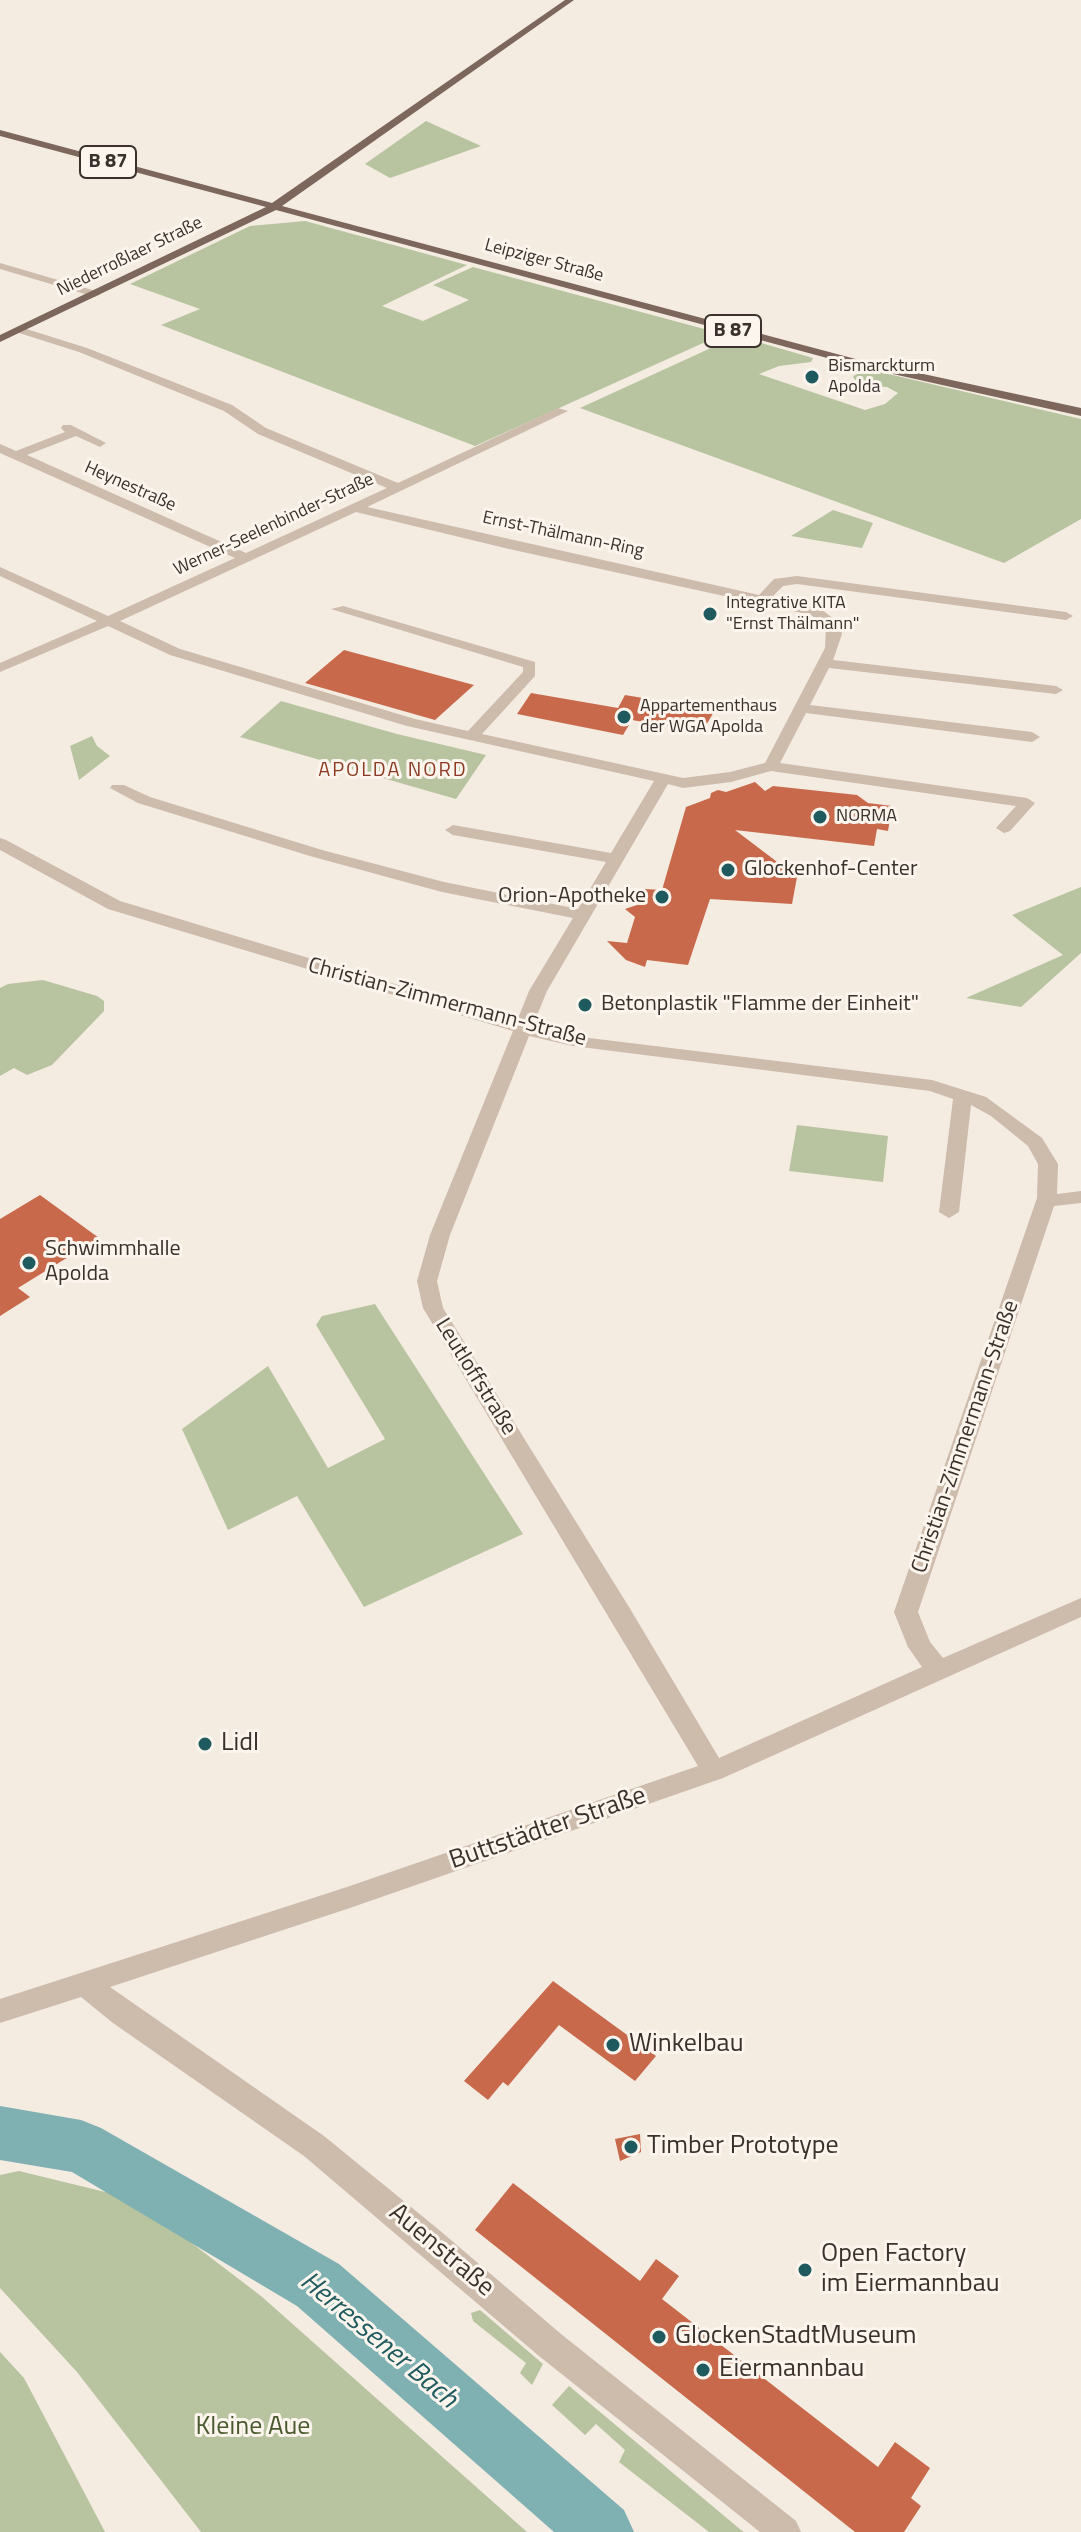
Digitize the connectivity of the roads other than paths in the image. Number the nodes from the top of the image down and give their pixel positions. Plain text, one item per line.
1 (570, 0) edge
2 (0, 133) edge
3 (275, 207) junction
4 (0, 266) edge
5 (95, 294) junction
6 (20, 330) junction
7 (0, 339) edge
8 (562, 411) dead end
9 (1081, 412) edge
10 (63, 426) dead end
11 (76, 432) junction
12 (100, 443) dead end
13 (0, 448) edge
14 (16, 455) junction
15 (397, 487) junction
16 (357, 508) junction
17 (246, 558) junction
18 (0, 571) edge
19 (763, 599) junction
20 (338, 609) dead end
21 (1066, 616) dead end
22 (107, 621) junction
23 (825, 663) junction
24 (0, 668) edge
25 (1056, 690) dead end
26 (801, 708) junction
27 (471, 737) junction
28 (1032, 737) dead end
29 (771, 766) junction
30 (663, 780) junction
31 (118, 788) dead end
32 (1004, 828) dead end
33 (453, 830) dead end
34 (0, 843) edge
35 (615, 859) junction
36 (584, 915) junction
37 (522, 1028) junction
38 (963, 1095) junction
39 (1081, 1197) edge
40 (1047, 1198) junction
41 (949, 1212) dead end
42 (1081, 1607) edge
43 (938, 1670) junction
44 (714, 1771) junction
45 (86, 1984) junction
46 (0, 2011) edge
47 (785, 2532) edge

1 - 3 main road, Niederroßlaer Straße
2 - 3 main road, Leipziger Straße / B 87
3 - 5 main road, Niederroßlaer Straße
3 - 9 main road, Leipziger Straße / B 87
4 - 5 street
5 - 6 main road, Niederroßlaer Straße
6 - 7 main road, Niederroßlaer Straße
6 - 15 street
8 - 15 street, Werner-Seelenbinder-Straße
10 - 11 street
11 - 12 street
11 - 14 street
13 - 14 street, Heynestraße
14 - 17 street, Heynestraße
15 - 16 street, Werner-Seelenbinder-Straße
16 - 17 street, Werner-Seelenbinder-Straße
16 - 19 street, Ernst-Thälmann-Ring
17 - 22 street, Werner-Seelenbinder-Straße
18 - 22 street
19 - 21 street
19 - 23 street, Ernst-Thälmann-Ring
20 - 27 street
22 - 24 street, Werner-Seelenbinder-Straße
22 - 27 street
23 - 25 street
23 - 26 street, Ernst-Thälmann-Ring
26 - 28 street
26 - 29 street, Ernst-Thälmann-Ring
27 - 30 street
29 - 30 street
29 - 32 street
30 - 35 street, Leutloffstraße
31 - 36 street
33 - 35 street
34 - 37 street, Christian-Zimmermann-Straße
35 - 36 street, Leutloffstraße
36 - 37 street, Leutloffstraße
37 - 38 street, Christian-Zimmermann-Straße
37 - 44 street, Leutloffstraße
38 - 40 street, Christian-Zimmermann-Straße
38 - 41 street
39 - 40 street
40 - 43 street, Christian-Zimmermann-Straße
42 - 43 street, Buttstädter Straße
43 - 44 street, Buttstädter Straße
44 - 45 street, Buttstädter Straße
45 - 46 street, Buttstädter Straße
45 - 47 street, Auenstraße

